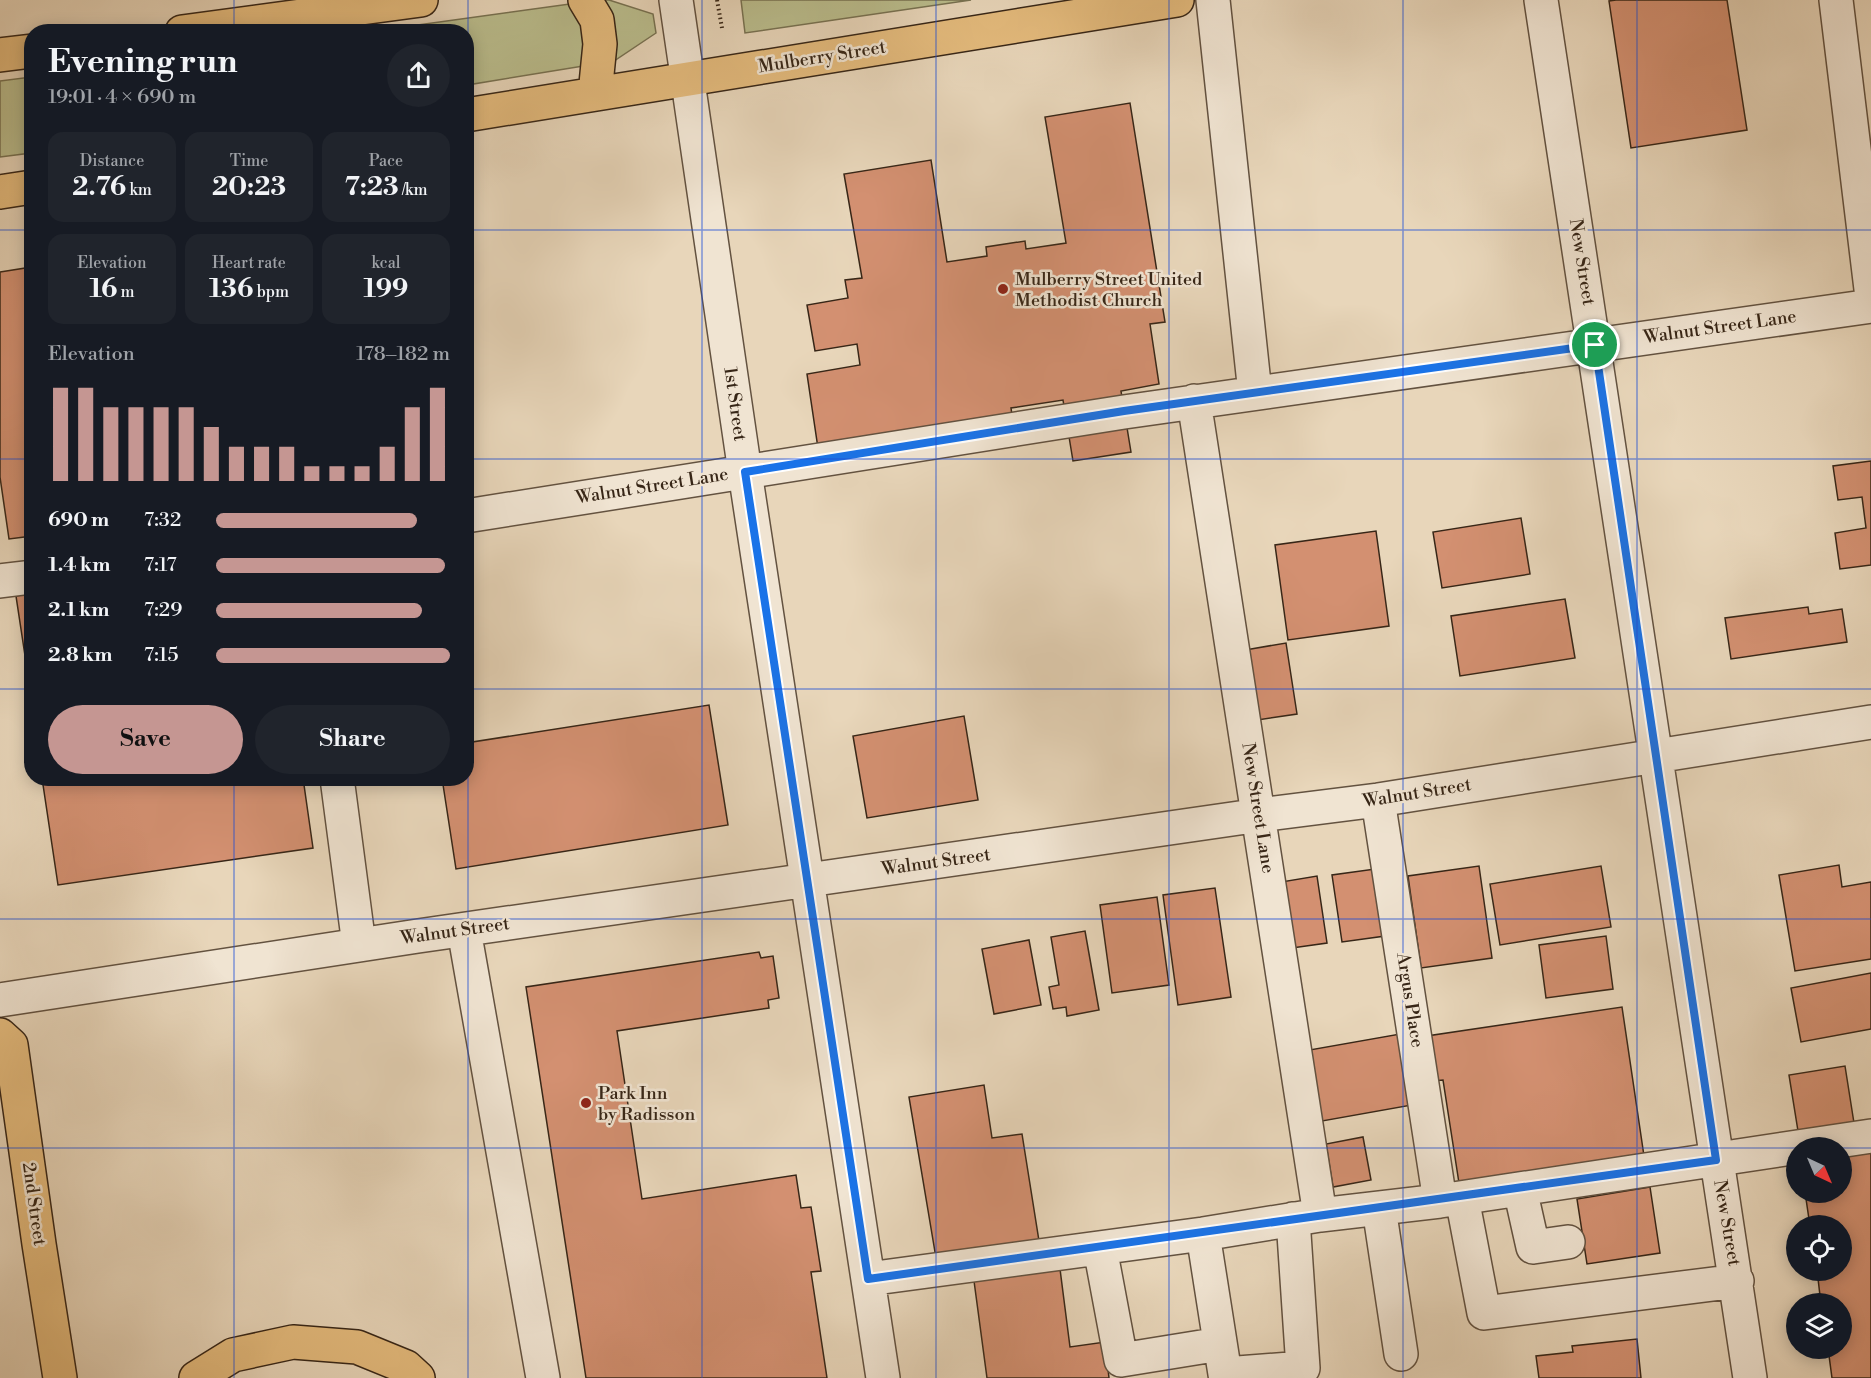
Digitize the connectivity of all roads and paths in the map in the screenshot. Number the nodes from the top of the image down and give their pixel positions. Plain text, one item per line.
1 (421, 0) edge
2 (585, 0) edge
3 (676, 0) edge
4 (717, 0) edge
5 (1177, 0) edge
6 (1213, 0) edge
7 (1541, 0) edge
8 (1836, 0) edge
9 (1133, 3) edge
10 (242, 24) edge
11 (722, 28) dead end
12 (24, 52) edge
13 (0, 56) edge
14 (688, 78) junction
15 (595, 94) junction
16 (474, 114) edge
17 (24, 188) edge
18 (0, 192) edge
19 (1871, 289) edge
20 (1871, 306) edge
21 (1595, 345) junction
22 (1255, 393) junction
23 (1194, 401) junction
24 (745, 472) junction
25 (474, 515) edge
26 (24, 579) edge
27 (0, 581) edge
28 (1871, 722) edge
29 (1655, 756) junction
30 (338, 786) edge
31 (1378, 800) junction
32 (1260, 815) junction
33 (807, 880) junction
34 (464, 930) junction
35 (358, 945) junction
36 (0, 1000) edge
37 (0, 1035) edge
38 (1871, 1136) edge
39 (1716, 1160) junction
40 (1520, 1189) junction
41 (1451, 1199) junction
42 (1379, 1208) junction
43 (1307, 1217) junction
44 (1203, 1234) junction
45 (1568, 1242) dead end
46 (1100, 1248) junction
47 (868, 1279) junction
48 (1737, 1281) junction
49 (1220, 1344) junction
50 (1401, 1354) dead end
51 (60, 1378) edge
52 (196, 1378) edge
53 (418, 1378) edge
54 (543, 1378) edge
55 (883, 1378) edge
56 (1750, 1378) edge

1 - 10 main road
2 - 15 main road
3 - 14 street, 1st Street
4 - 11 path
5 - 9 main road, Mulberry Street
6 - 22 street
7 - 21 street, New Street
8 - 19 street
9 - 14 main road, Mulberry Street
12 - 13 main road
14 - 15 main road, Mulberry Street
14 - 24 street, 1st Street
15 - 16 main road, Mulberry Street
17 - 18 main road
20 - 21 street, Walnut Street Lane
21 - 22 street, Walnut Street Lane
21 - 29 street, New Street
22 - 23 street, Walnut Street Lane
23 - 24 street, Walnut Street Lane
23 - 32 street, New Street Lane
24 - 25 street, Walnut Street Lane
24 - 33 street, 1st Street
26 - 27 street
28 - 29 street, Walnut Street
29 - 31 street, Walnut Street
29 - 39 street, New Street
30 - 35 street
31 - 32 street, Walnut Street
31 - 41 street, Argus Place
32 - 33 street, Walnut Street
32 - 43 street, New Street Lane
33 - 34 street, Walnut Street
33 - 47 street, 1st Street
34 - 35 street, Walnut Street
34 - 54 street
35 - 36 street, Walnut Street
37 - 51 main road, 2nd Street
38 - 39 street
39 - 40 street
39 - 48 street, New Street
40 - 41 street
40 - 45 street
41 - 42 street
41 - 48 street, Argus Place
42 - 43 street
42 - 50 street
43 - 44 street
43 - 49 street, New Street Lane
44 - 46 street
44 - 49 street
46 - 47 street
46 - 49 street
47 - 55 street, 1st Street
48 - 56 street, New Street
52 - 53 main road

